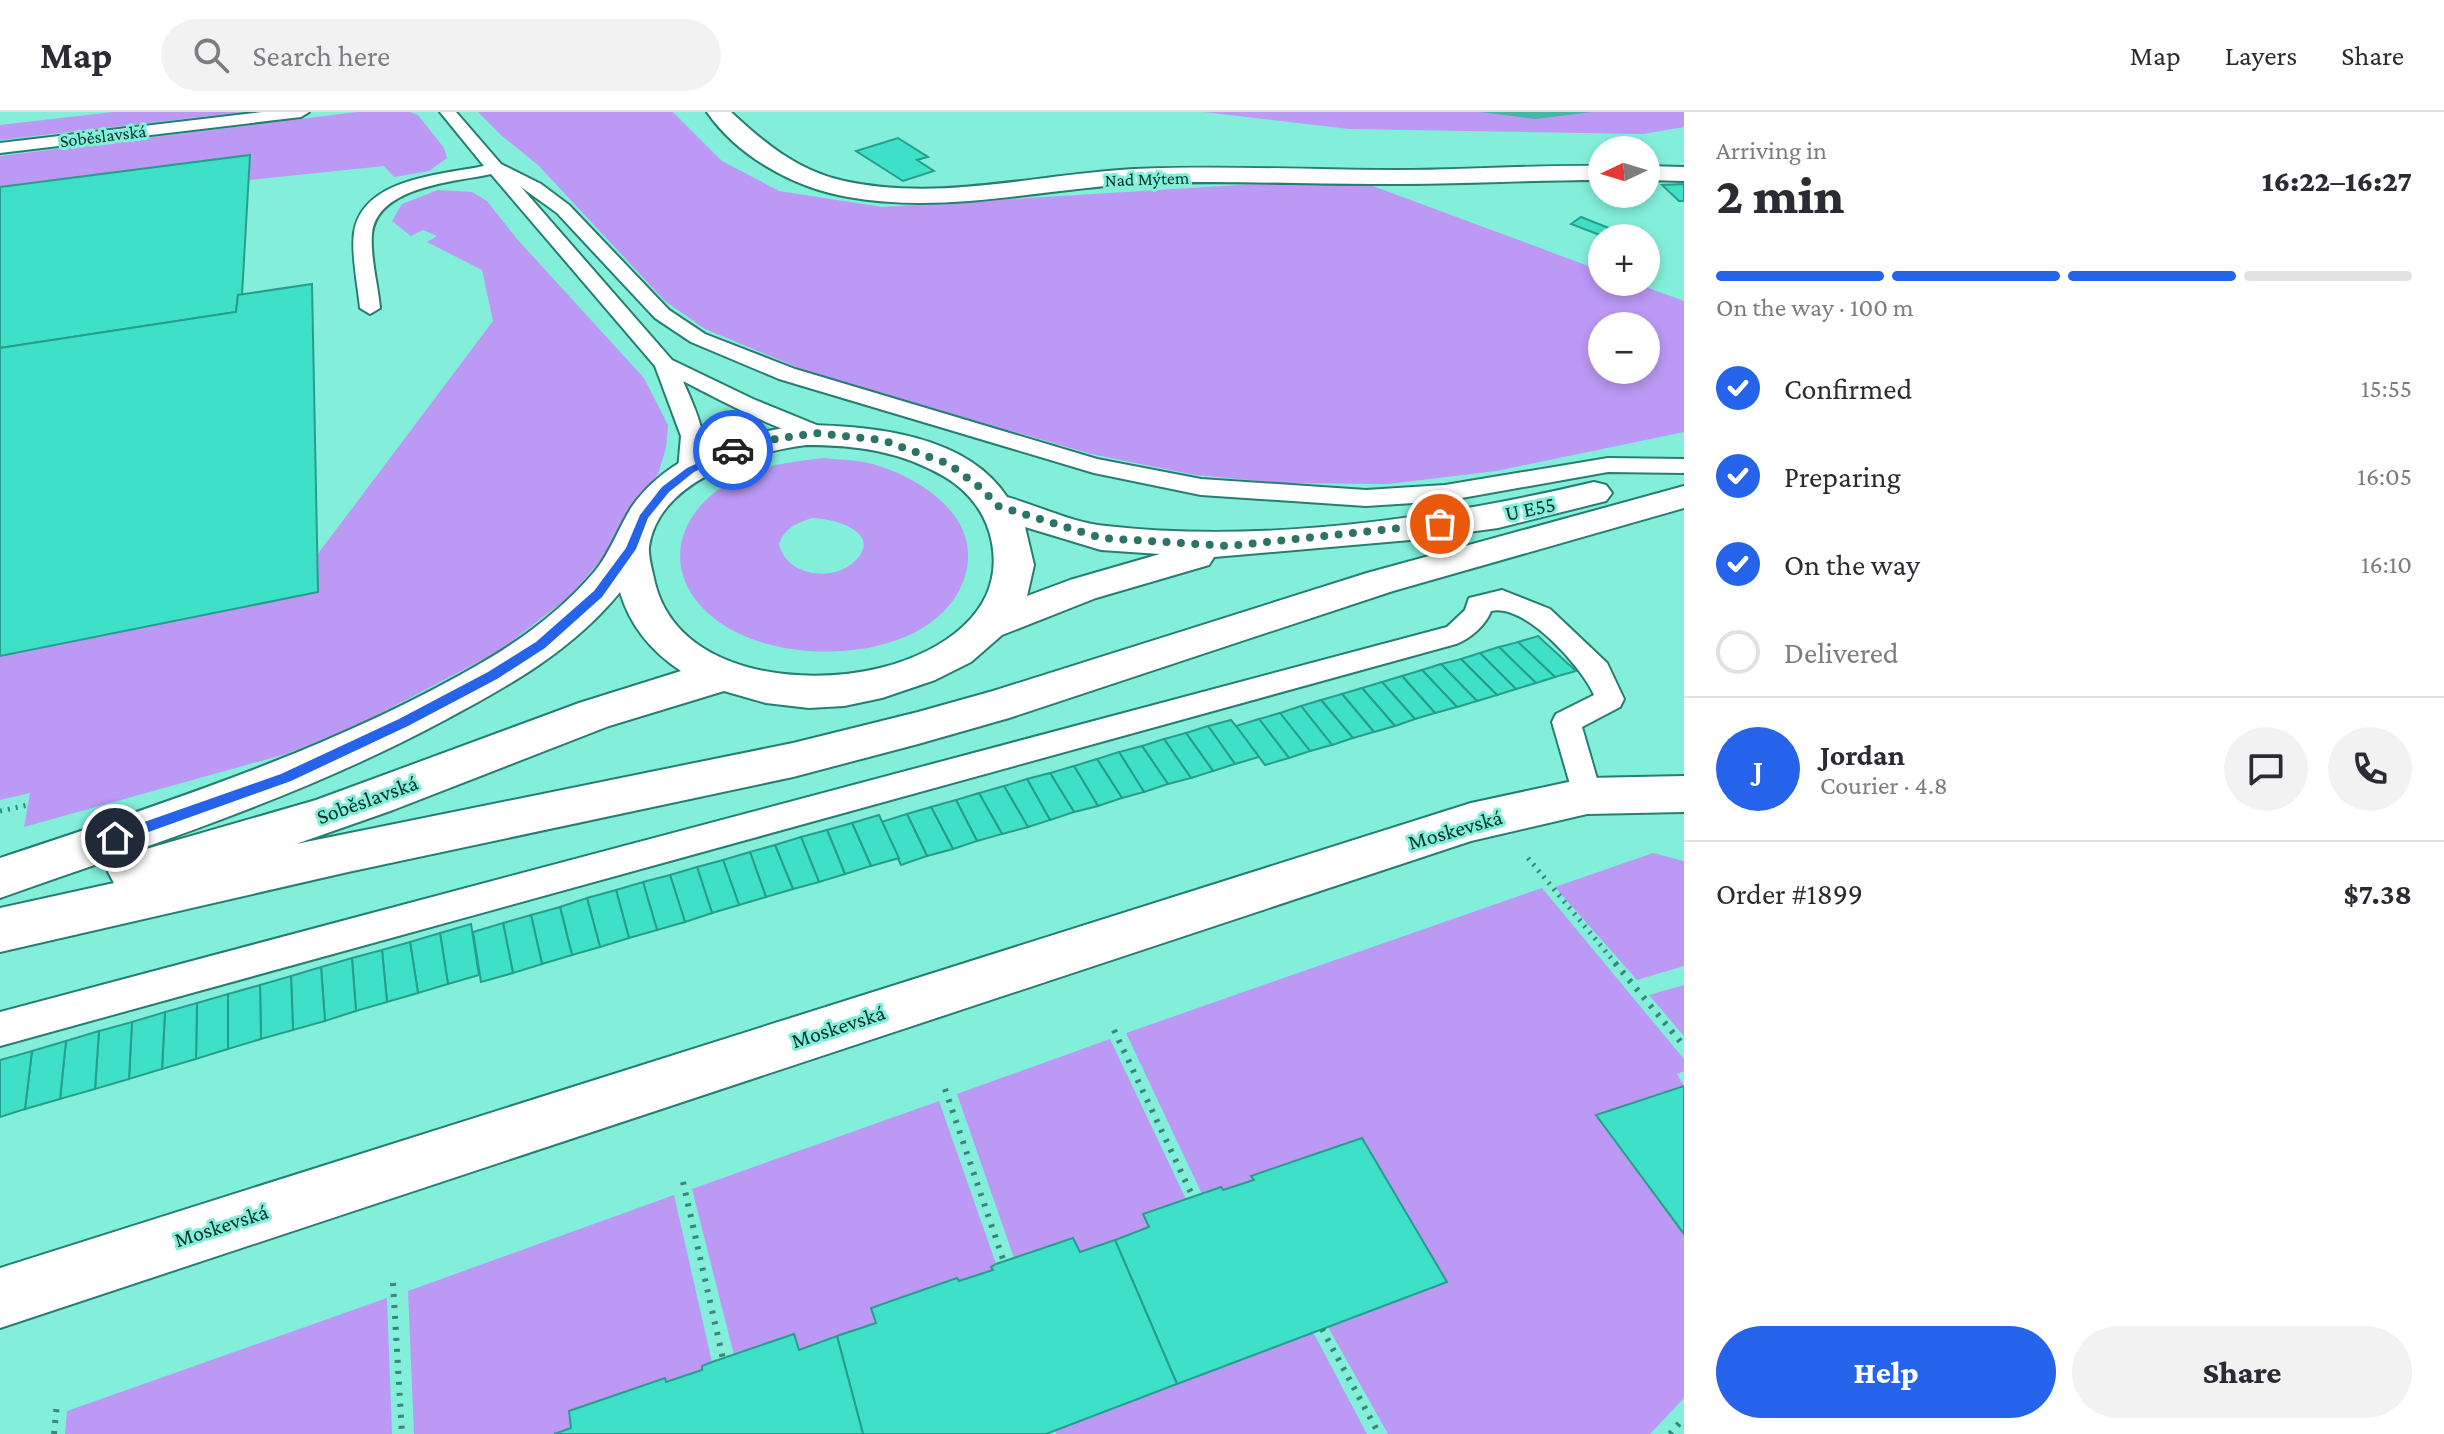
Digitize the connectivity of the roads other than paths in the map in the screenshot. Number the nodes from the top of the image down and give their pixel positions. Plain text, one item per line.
1 (301, 112) edge
2 (448, 112) edge
3 (718, 112) edge
4 (0, 148) edge
5 (496, 168) junction
6 (1588, 173) edge
7 (1660, 173) edge
8 (1684, 174) edge
9 (370, 308) dead end
10 (665, 364) junction
11 (816, 433) junction
12 (1684, 466) edge
13 (690, 470) junction
14 (1684, 497) edge
15 (998, 506) junction
16 (1229, 546) junction
17 (631, 549) junction
18 (990, 625) junction
19 (728, 675) junction
20 (1684, 794) edge
21 (1587, 796) junction
22 (0, 878) edge
23 (0, 898) edge
24 (0, 930) edge
25 (0, 1029) edge
26 (0, 1298) edge

1 - 4 lane, Soběslavská
2 - 5 lane, Soběslavská
3 - 6 main road, Nad Mýtem
5 - 9 lane
5 - 10 lane, Soběslavská
5 - 12 lane
7 - 8 main road
10 - 11 lane, Soběslavská
10 - 13 lane, Soběslavská
11 - 13 main road, Soběslavská
11 - 15 main road, Soběslavská
12 - 16 main road, U E55
13 - 17 main road, Soběslavská
14 - 24 main road
15 - 16 main road
15 - 18 main road, Soběslavská
16 - 18 main road
17 - 19 main road, Soběslavská
17 - 22 main road, Soběslavská
18 - 19 main road, Soběslavská
19 - 23 main road, Soběslavská
20 - 21 main road, Moskevská
21 - 25 lane
21 - 26 main road, Moskevská

